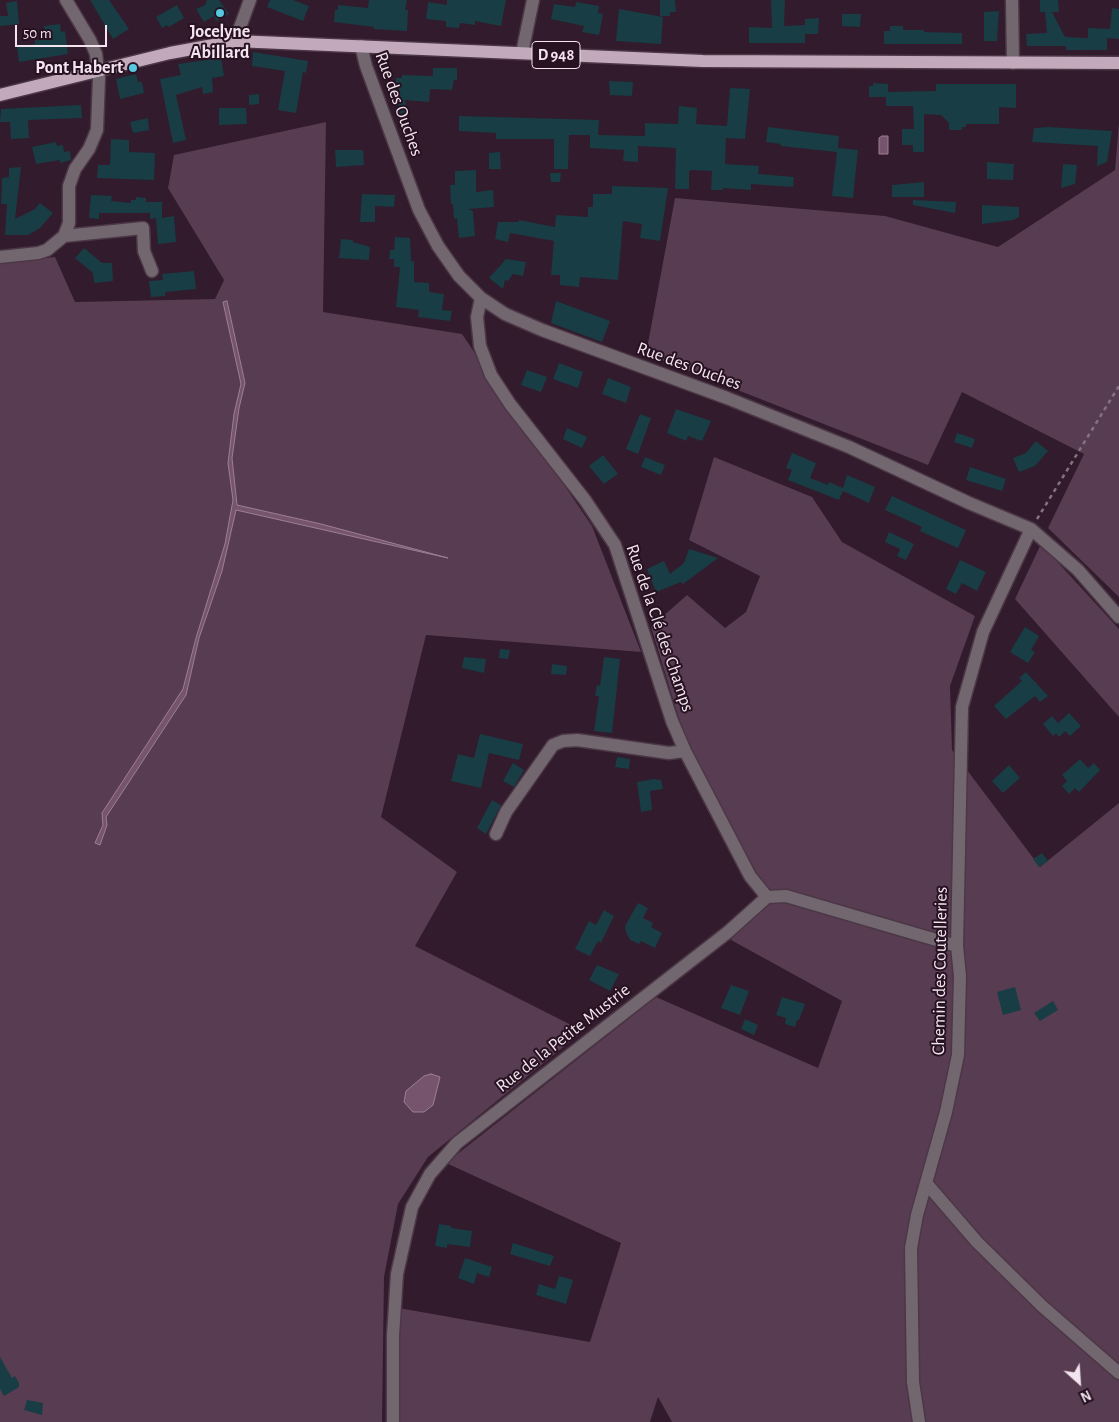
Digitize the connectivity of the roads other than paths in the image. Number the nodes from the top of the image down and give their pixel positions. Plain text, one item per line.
1 (66, 0) edge
2 (250, 0) edge
3 (533, 0) edge
4 (1012, 0) edge
5 (236, 41) junction
6 (361, 46) junction
7 (522, 53) junction
8 (1013, 63) junction
9 (1119, 63) edge
10 (99, 71) junction
11 (0, 95) edge
12 (64, 236) junction
13 (0, 257) edge
14 (152, 271) dead end
15 (481, 298) junction
16 (1031, 529) junction
17 (1119, 618) edge
18 (685, 751) junction
19 (496, 834) dead end
20 (767, 897) junction
21 (957, 946) junction
22 (926, 1184) junction
23 (1119, 1373) edge
24 (393, 1422) edge
25 (920, 1422) edge

1 - 10 street
2 - 5 street
3 - 7 street
4 - 8 street
5 - 6 main road, D 948
5 - 10 main road, D 948
6 - 7 main road, D 948
6 - 15 street, Rue des Ouches
7 - 8 main road, D 948
8 - 9 main road, D 948
10 - 11 main road, D 948
10 - 12 street
12 - 13 street
12 - 14 street
15 - 16 street, Rue des Ouches
15 - 18 street, Rue de la Clé des Champs
16 - 17 street, Rue des Ouches
16 - 21 street, Chemin des Coutelleries
18 - 19 street
18 - 20 street, Rue de la Clé des Champs
20 - 21 street
20 - 24 street, Rue de la Petite Mustrie
21 - 22 street, Chemin des Coutelleries
22 - 23 street
22 - 25 street, Chemin des Coutelleries

